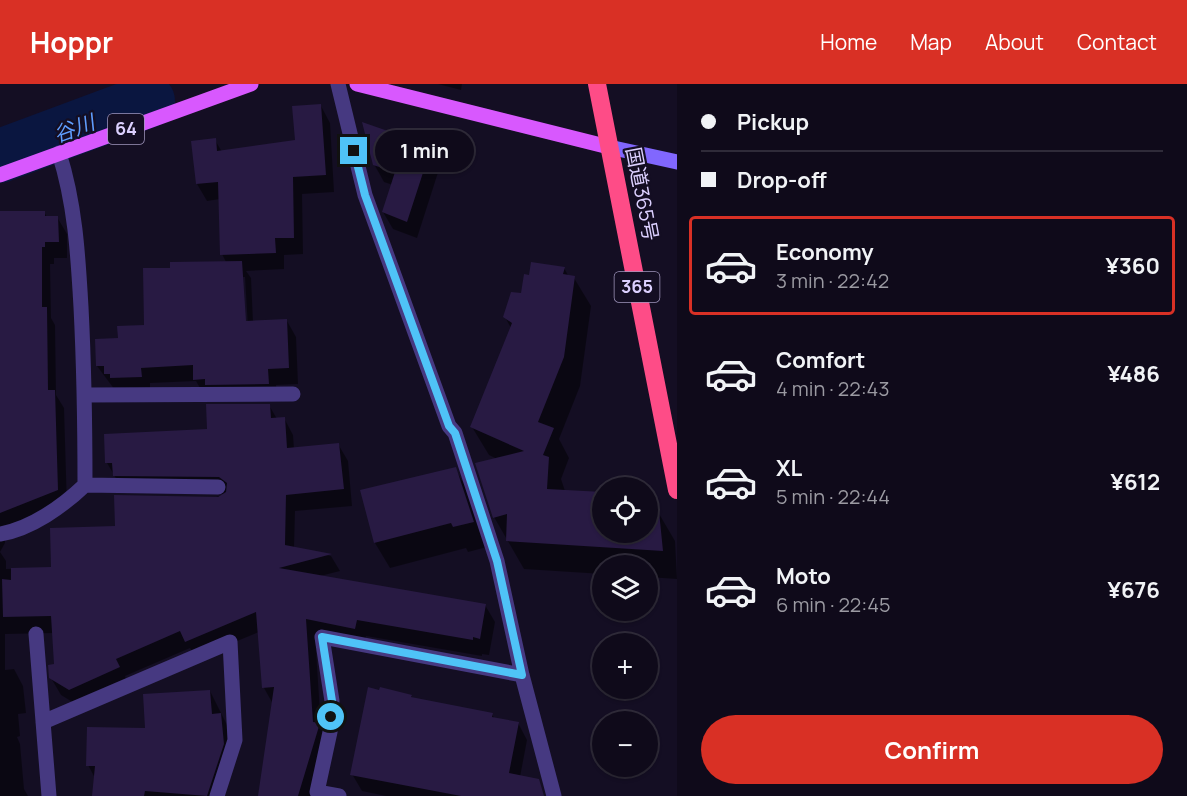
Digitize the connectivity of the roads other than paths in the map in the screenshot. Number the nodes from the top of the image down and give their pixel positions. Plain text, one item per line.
1 (251, 84) edge
2 (338, 84) edge
3 (357, 84) edge
4 (597, 84) edge
5 (609, 147) junction
6 (58, 153) junction
7 (677, 162) edge
8 (0, 175) edge
9 (293, 394) dead end
10 (85, 395) junction
11 (85, 485) junction
12 (219, 487) dead end
13 (677, 490) edge
14 (0, 534) edge
15 (36, 634) dead end
16 (522, 675) junction
17 (43, 722) junction
18 (49, 796) edge
19 (217, 796) edge
20 (339, 796) edge
21 (554, 796) edge

1 - 6 main road, 64
2 - 16 street
3 - 5 main road
4 - 5 highway, 国道365号 / 365
5 - 7 main road
5 - 13 highway, 国道365号 / 365
6 - 8 main road, 64
6 - 10 street
9 - 10 street
10 - 11 street
11 - 12 street
11 - 14 street
15 - 17 street
16 - 20 street
16 - 21 street
17 - 18 street
17 - 19 street

